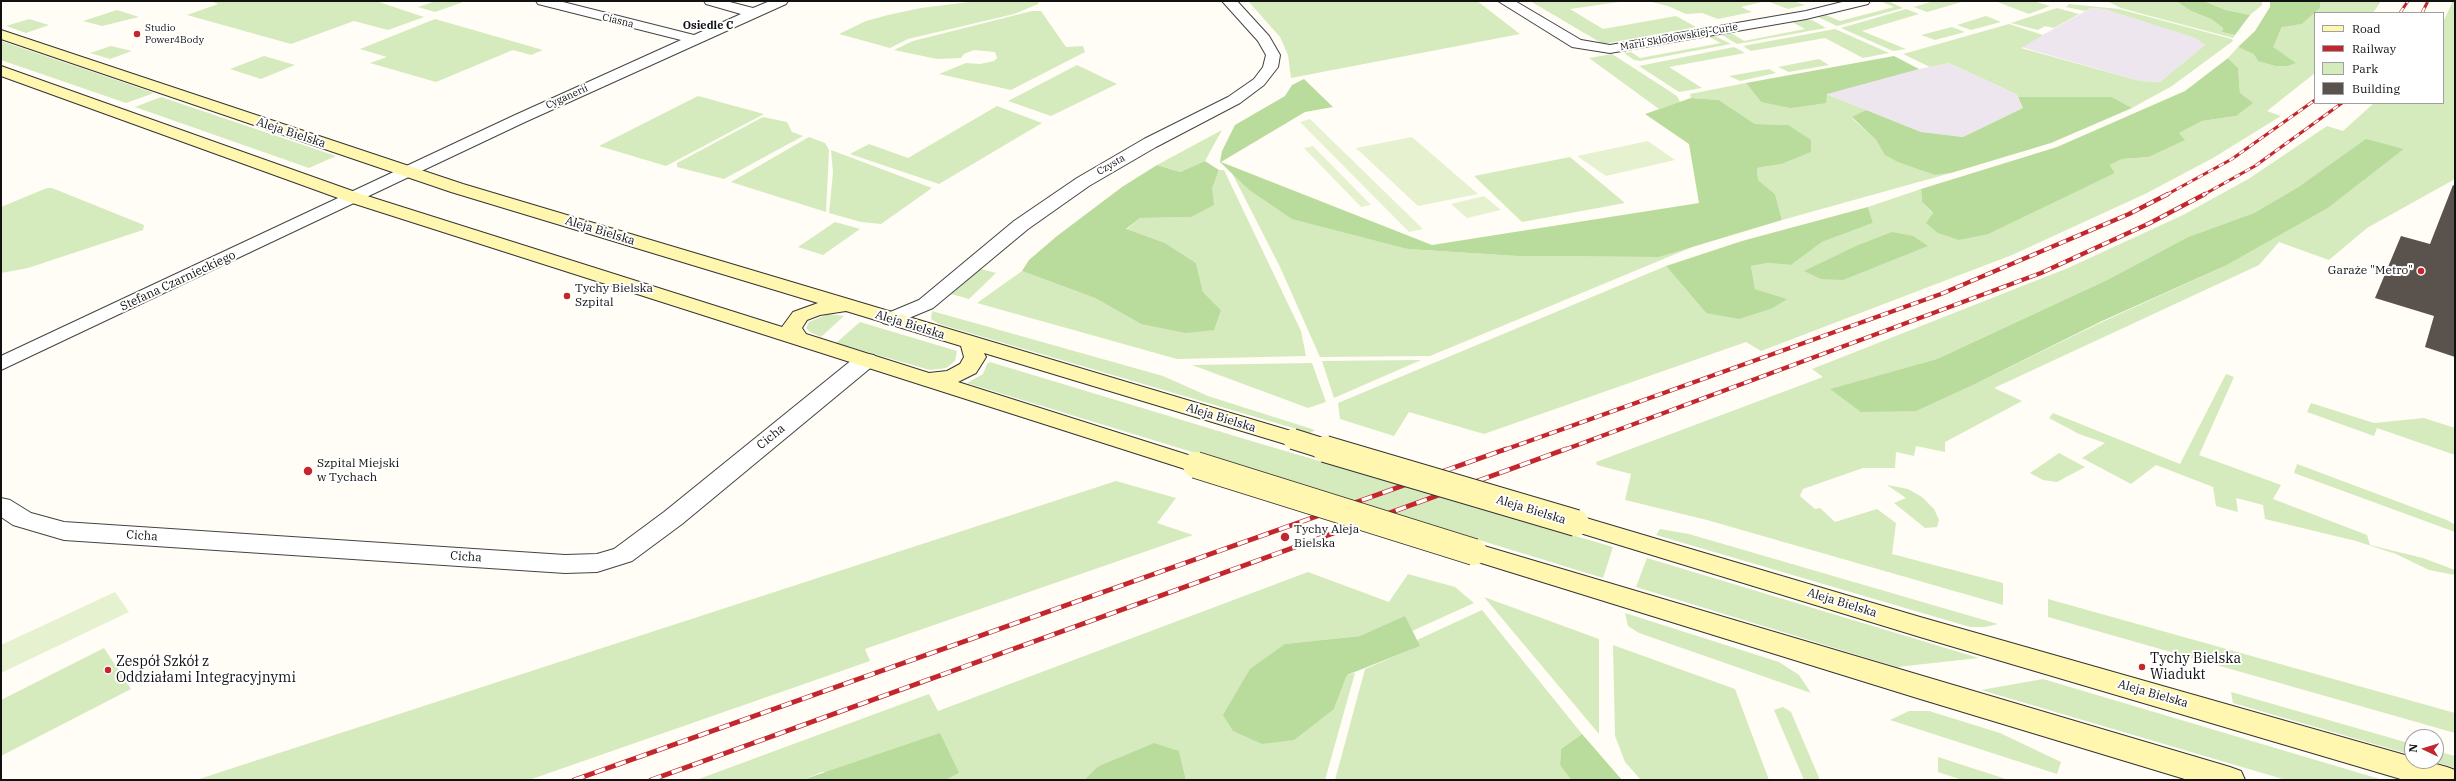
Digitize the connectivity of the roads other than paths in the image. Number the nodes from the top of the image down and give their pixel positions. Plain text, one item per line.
1 (542, 1) edge
2 (711, 1) edge
3 (781, 1) edge
4 (1229, 1) edge
5 (1504, 1) edge
6 (1863, 1) edge
7 (754, 13) junction
8 (1, 34) edge
9 (694, 40) junction
10 (1, 72) edge
11 (408, 172) junction
12 (355, 198) junction
13 (847, 306) junction
14 (890, 319) junction
15 (799, 339) junction
16 (970, 343) junction
17 (866, 360) junction
18 (1, 364) edge
19 (928, 380) junction
20 (1, 506) edge
21 (2230, 780) edge
22 (2447, 780) edge

1 - 9 street, Ciasna
2 - 7 street
3 - 7 street, Cyganerii
4 - 14 street, Czysta
5 - 6 street, Marii Skłodowskiej-Curie
7 - 9 street, Cyganerii
8 - 11 main road, Aleja Bielska
9 - 11 street, Cyganerii
10 - 12 main road
11 - 12 street, Cyganerii
11 - 13 main road, Aleja Bielska
12 - 15 main road
12 - 18 street, Stefana Czarnieckiego
13 - 14 main road, Aleja Bielska
13 - 15 main road
14 - 16 main road, Aleja Bielska
15 - 17 main road
16 - 19 main road
16 - 22 main road, Aleja Bielska, bridge
17 - 19 main road
17 - 20 street, Cicha
19 - 21 main road, bridge

